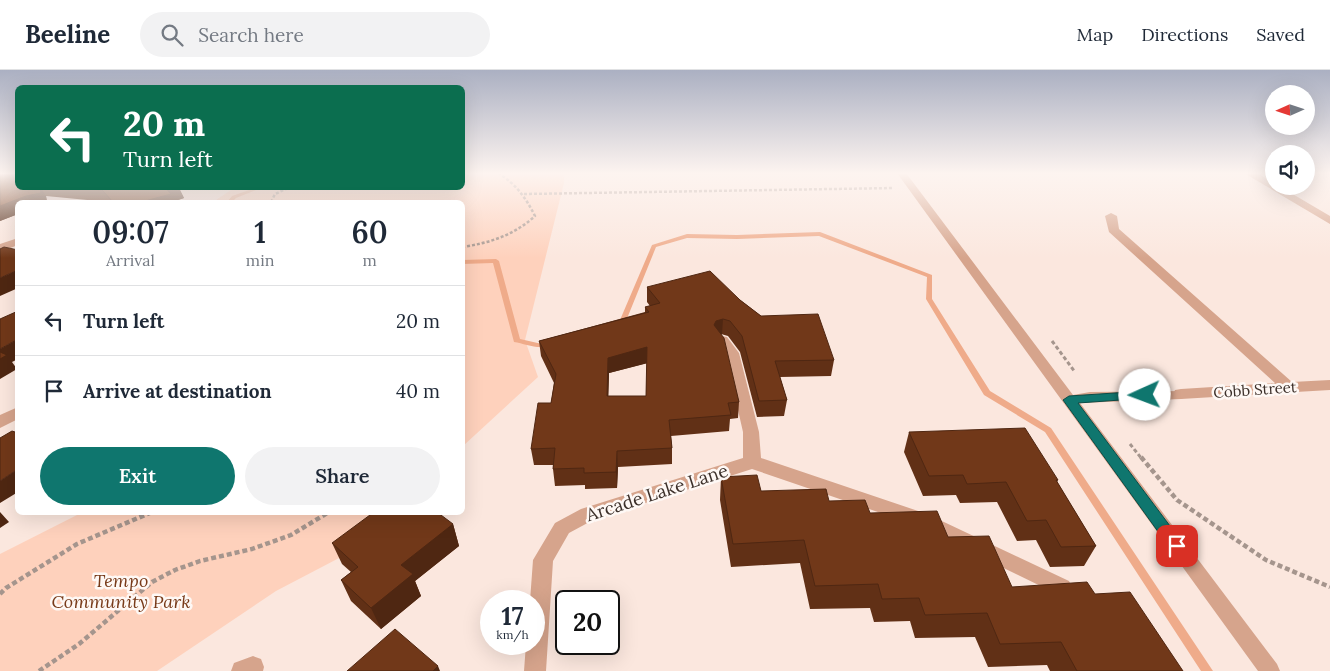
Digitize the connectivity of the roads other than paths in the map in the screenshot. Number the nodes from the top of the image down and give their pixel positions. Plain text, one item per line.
1 (922, 201) edge
2 (1296, 201) edge
3 (1111, 216) dead end
4 (1330, 221) edge
5 (15, 242) edge
6 (0, 248) edge
7 (722, 340) edge
8 (1330, 385) edge
9 (1288, 388) junction
10 (1181, 394) joint
11 (1069, 400) junction
12 (15, 414) edge
13 (0, 422) edge
14 (752, 462) junction
15 (1062, 586) edge
16 (535, 671) edge
17 (1270, 671) edge

1 - 11 lane
2 - 4 street
3 - 9 street
5 - 6 street
7 - 14 street
8 - 9 street, Cobb Street
9 - 10 street, Cobb Street
10 - 11 lane
11 - 17 lane
12 - 13 street
14 - 15 street
14 - 16 street, Arcade Lake Lane

